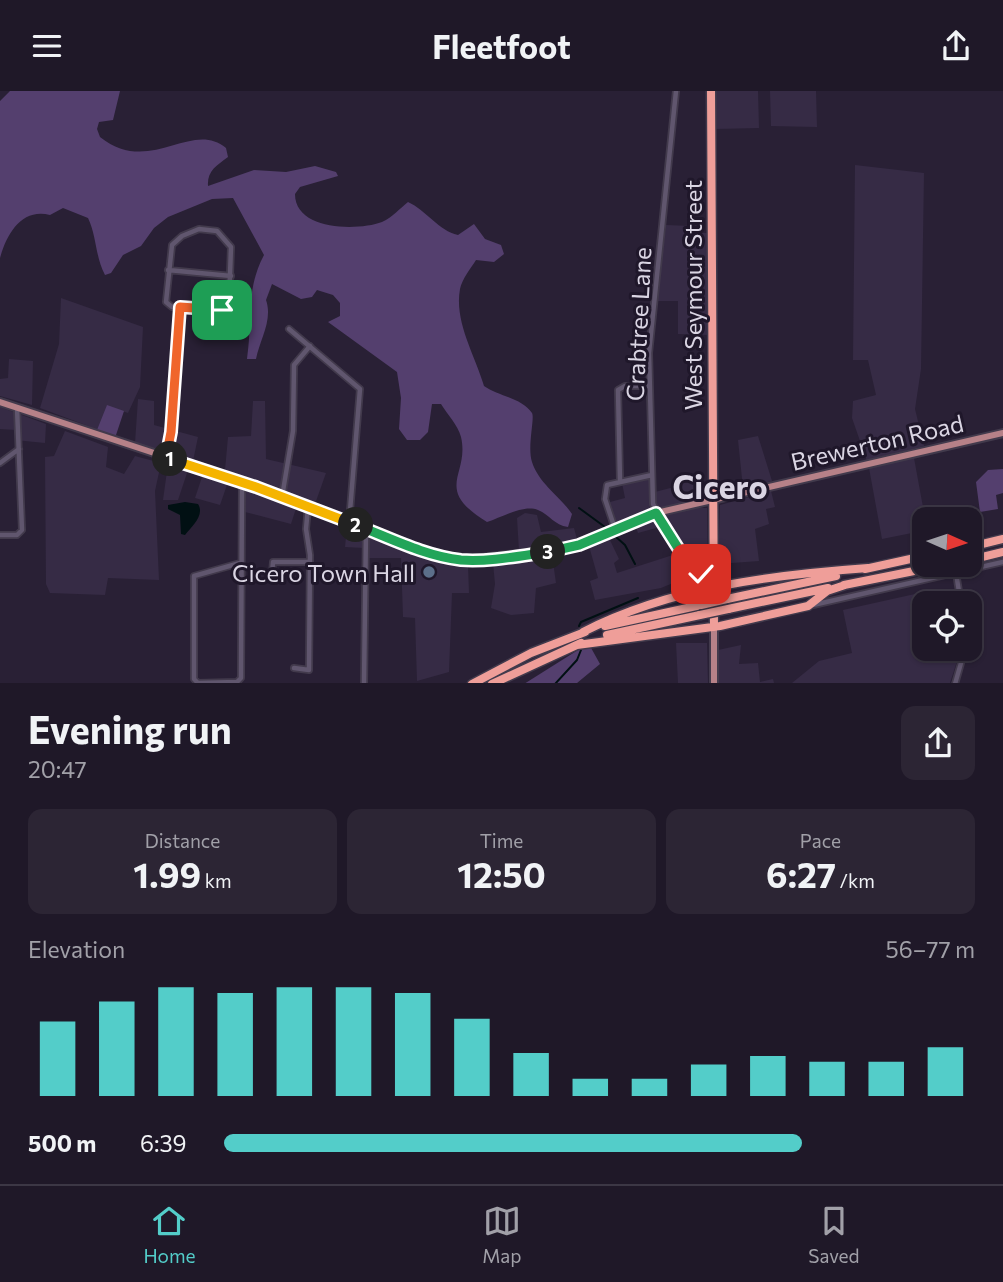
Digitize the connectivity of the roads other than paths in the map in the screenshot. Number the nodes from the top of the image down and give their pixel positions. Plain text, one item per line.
1 (676, 91) edge
2 (712, 91) edge
3 (168, 270) junction
4 (231, 276) junction
5 (180, 307) junction
6 (289, 329) dead end
7 (310, 346) junction
8 (649, 386) junction
9 (0, 402) edge
10 (17, 408) junction
11 (1003, 433) edge
12 (19, 449) junction
13 (166, 458) junction
14 (0, 463) edge
15 (653, 475) junction
16 (620, 481) junction
17 (242, 482) junction
18 (282, 497) junction
19 (712, 500) junction
20 (308, 507) junction
21 (656, 513) junction
22 (349, 523) junction
23 (366, 529) junction
24 (615, 529) junction
25 (0, 535) edge
26 (1003, 539) edge
27 (982, 544) edge
28 (1003, 552) edge
29 (982, 557) edge
30 (912, 559) edge
31 (310, 562) junction
32 (1003, 562) edge
33 (240, 563) junction
34 (982, 567) edge
35 (868, 568) junction
36 (912, 571) edge
37 (272, 573) dead end
38 (712, 575) junction
39 (935, 577) edge
40 (848, 584) junction
41 (712, 586) junction
42 (827, 598) junction
43 (728, 604) junction
44 (700, 610) junction
45 (714, 626) junction
46 (583, 632) junction
47 (577, 645) junction
48 (962, 661) edge
49 (294, 668) dead end
50 (202, 683) edge
51 (364, 683) edge
52 (474, 683) edge
53 (494, 683) edge
54 (714, 683) edge
55 (955, 683) edge

1 - 8 street, Crabtree Lane
2 - 19 highway, West Seymour Street
3 - 4 street
3 - 4 street
3 - 5 street
4 - 5 street
5 - 13 street
6 - 7 street
7 - 18 street
7 - 22 street
8 - 15 street, Crabtree Lane
8 - 16 street
9 - 10 main road, Brewerton Road
10 - 12 street
10 - 13 main road, Brewerton Road
11 - 19 main road, Brewerton Road
12 - 14 street
12 - 25 street
13 - 17 main road, Brewerton Road
15 - 16 street
15 - 21 street, Crabtree Lane
16 - 24 street
17 - 18 main road, Brewerton Road
17 - 33 street
18 - 20 main road, Brewerton Road
19 - 21 main road, Brewerton Road
19 - 38 highway, West Seymour Street
20 - 22 main road, Brewerton Road
20 - 31 street
21 - 24 main road, Brewerton Road
21 - 38 street, Crabtree Lane
22 - 23 main road, Brewerton Road
23 - 24 main road, Brewerton Road
23 - 51 street
26 - 27 highway
28 - 29 highway
30 - 35 highway
31 - 37 street
31 - 49 street
32 - 34 street
33 - 50 street
33 - 50 street
35 - 41 highway
35 - 43 highway
36 - 40 highway
38 - 41 highway, West Seymour Street
39 - 42 street
40 - 42 highway
40 - 43 highway
41 - 45 highway, West Seymour Street
41 - 46 highway
42 - 45 highway
43 - 44 highway, bridge
44 - 46 highway
44 - 47 highway
45 - 47 highway
45 - 54 main road
46 - 52 highway
47 - 53 highway
48 - 55 street

